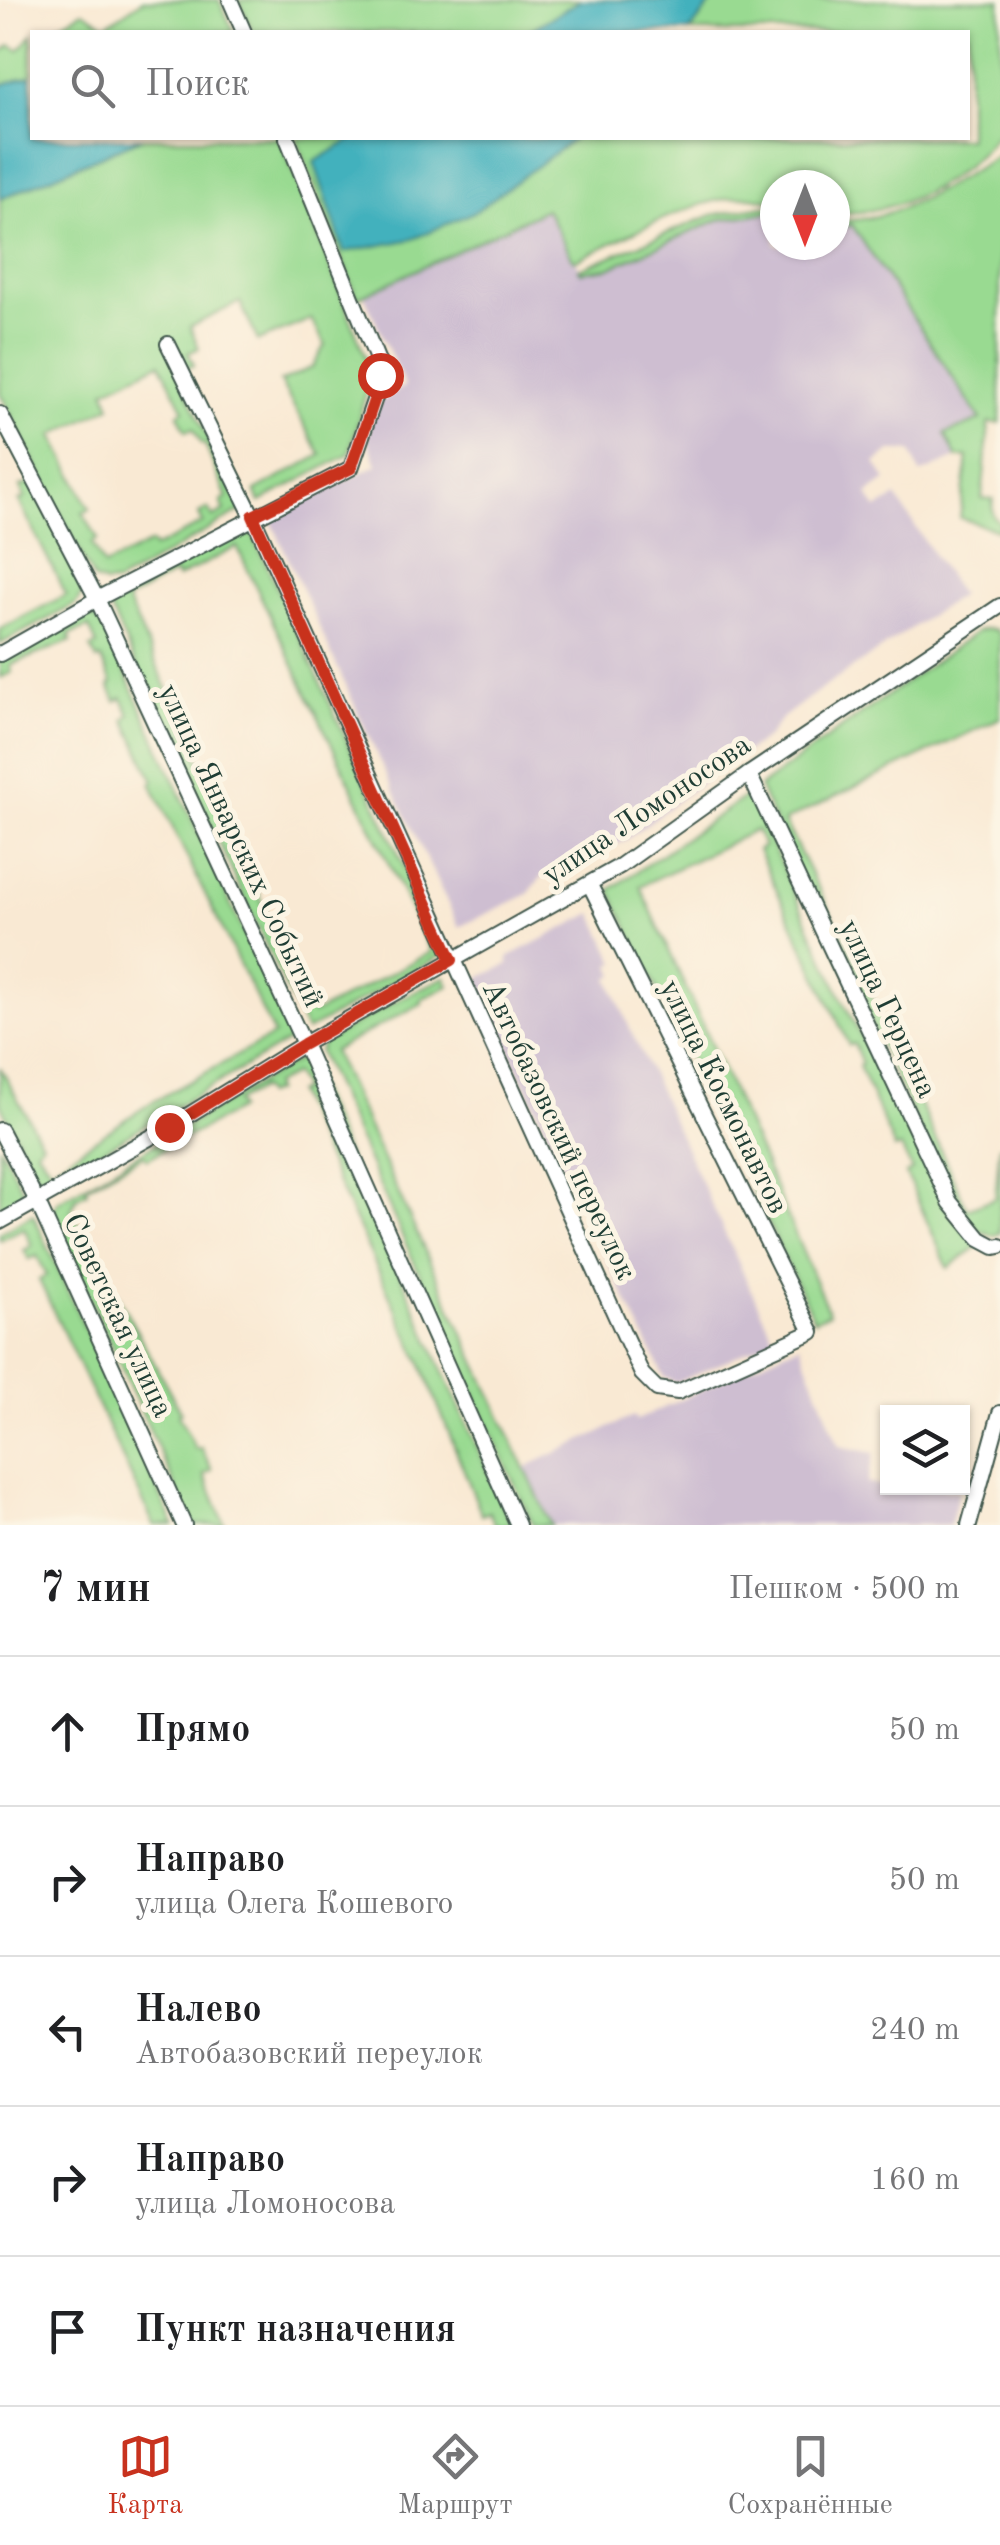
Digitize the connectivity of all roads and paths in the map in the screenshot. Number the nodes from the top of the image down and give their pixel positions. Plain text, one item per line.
1 (230, 0) edge
2 (243, 30) edge
3 (288, 140) edge
4 (168, 344) dead end
5 (0, 414) edge
6 (253, 516) junction
7 (97, 599) junction
8 (1000, 606) edge
9 (0, 654) edge
10 (749, 774) junction
11 (590, 885) junction
12 (452, 960) junction
13 (304, 1044) junction
14 (0, 1130) edge
15 (37, 1202) junction
16 (0, 1222) edge
17 (1000, 1246) edge
18 (658, 1389) joint
19 (1000, 1414) edge
20 (184, 1525) edge
21 (518, 1525) edge
22 (969, 1525) edge

1 - 2 street
3 - 6 street
4 - 6 street, Автобазовский переулок
5 - 7 street, улица Январских Событий
6 - 7 street
6 - 12 street, Автобазовский переулок
7 - 9 street
7 - 13 street, улица Январских Событий
8 - 10 street, улица Ломоносова
10 - 11 street, улица Ломоносова
10 - 17 street, улица Герцена
11 - 12 street, улица Ломоносова
11 - 18 street, улица Космонавтов
12 - 13 street, улица Ломоносова
12 - 18 street, Автобазовский переулок
13 - 15 street, улица Ломоносова
13 - 21 street, улица Январских Событий
14 - 15 street, Советская улица
15 - 16 street, улица Ломоносова
15 - 20 street, Советская улица
19 - 22 street

